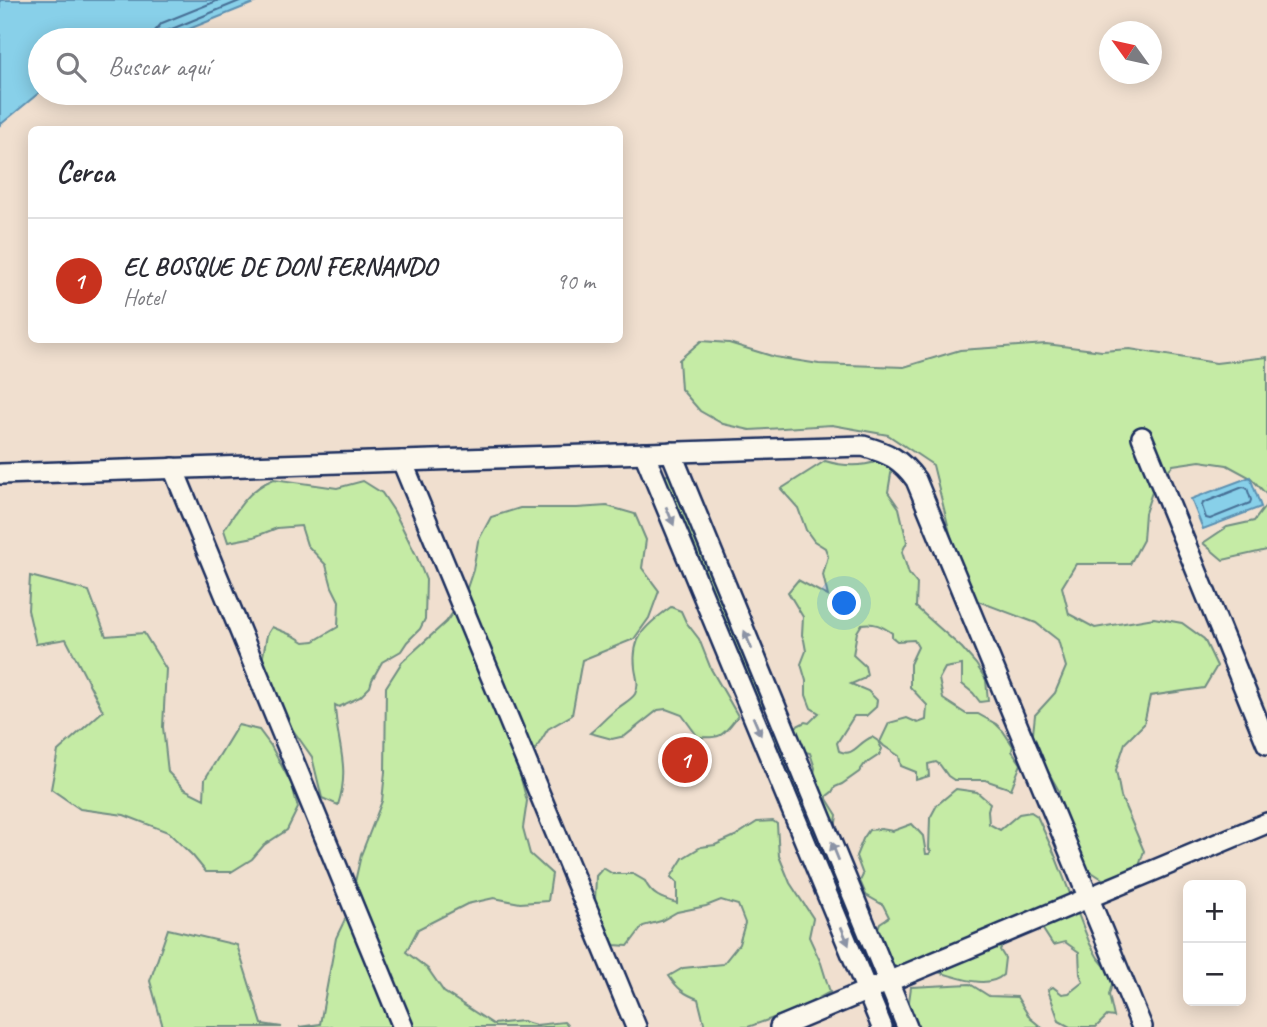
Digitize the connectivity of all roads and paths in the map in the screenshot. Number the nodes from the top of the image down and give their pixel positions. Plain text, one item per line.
1 (1142, 437) dead end
2 (671, 452) junction
3 (644, 453) junction
4 (402, 461) junction
5 (173, 468) junction
6 (0, 474) edge
7 (1267, 744) edge
8 (1267, 823) edge
9 (1088, 898) junction
10 (888, 982) junction
11 (867, 990) junction
12 (404, 1027) edge
13 (635, 1027) edge
14 (780, 1027) edge
15 (882, 1027) edge
16 (907, 1027) edge
17 (1142, 1027) edge

1 - 7 street
2 - 3 street
2 - 9 street
10 -> 2 street
3 - 4 street
3 -> 11 street
4 - 5 street
4 - 13 street
5 - 6 street
5 - 12 street
8 - 9 street
9 - 10 street
9 - 17 street
10 - 11 street
10 - 16 street
11 - 14 street
11 - 15 street

